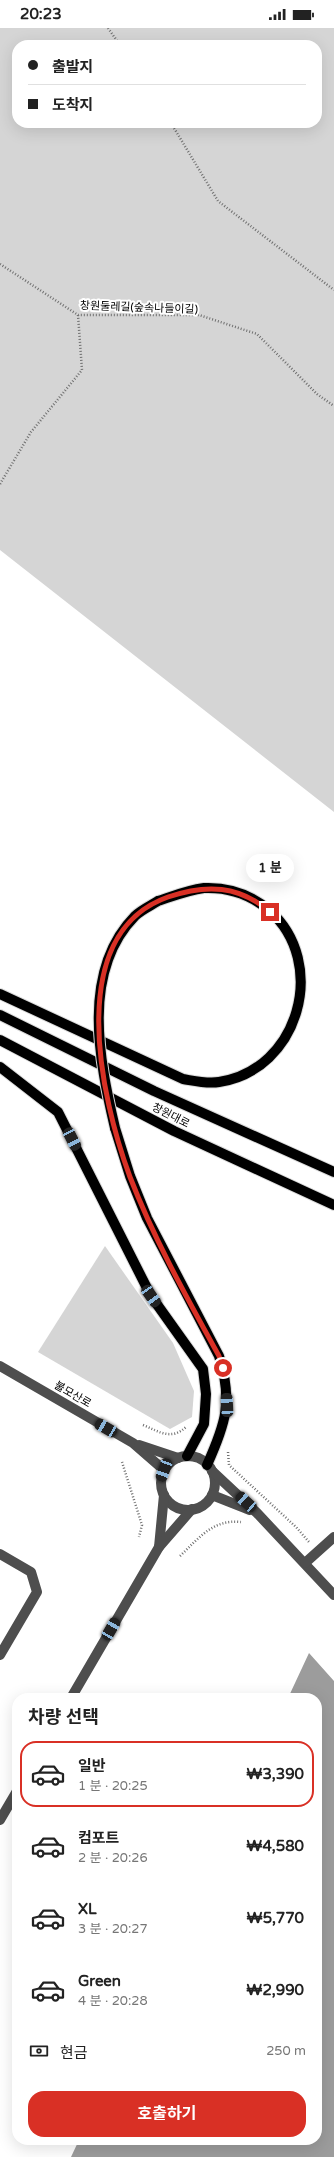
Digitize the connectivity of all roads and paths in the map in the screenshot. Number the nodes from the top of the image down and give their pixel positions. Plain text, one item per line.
1 (108, 28) edge
2 (116, 40) edge
3 (174, 128) edge
4 (0, 264) edge
5 (334, 290) edge
6 (78, 315) junction
7 (334, 406) edge
8 (0, 484) edge
9 (0, 994) edge
10 (0, 1015) edge
11 (0, 1040) edge
12 (0, 1067) edge
13 (334, 1172) edge
14 (334, 1204) edge
15 (0, 1366) edge
16 (190, 1422) dead end
17 (143, 1425) dead end
18 (133, 1443) junction
19 (228, 1449) dead end
20 (182, 1457) junction
21 (122, 1462) dead end
22 (209, 1468) junction
23 (164, 1470) junction
24 (212, 1494) junction
25 (164, 1495) junction
26 (192, 1509) junction
27 (257, 1513) junction
28 (245, 1522) dead end
29 (138, 1537) dead end
30 (334, 1537) edge
31 (159, 1546) junction
32 (318, 1552) junction
33 (0, 1554) edge
34 (180, 1556) dead end
35 (305, 1563) junction
36 (334, 1595) edge
37 (0, 1655) edge
38 (74, 1693) edge
39 (12, 1799) edge
40 (0, 1820) edge

1 - 2 path
3 - 5 path
4 - 6 path, 창원둘레길(숲속나들이길)
6 - 7 path, 창원둘레길(숲속나들이길)
6 - 8 path
9 - 22 main road, bridge
10 - 13 main road, 창원대로
11 - 14 main road, 창원대로
12 - 20 main road
15 - 18 street, 불모산로
16 - 17 path
18 - 20 street
18 - 23 street
19 - 32 path
20 - 22 street
20 - 23 street
21 - 29 path
22 - 24 street
22 - 27 street
23 - 25 street
24 - 26 street
24 - 27 street
25 - 26 street
25 - 31 street
26 - 31 street
27 - 35 street
28 - 34 path
30 - 32 street
31 - 38 street
32 - 35 street
33 - 37 street
35 - 36 street
39 - 40 street

